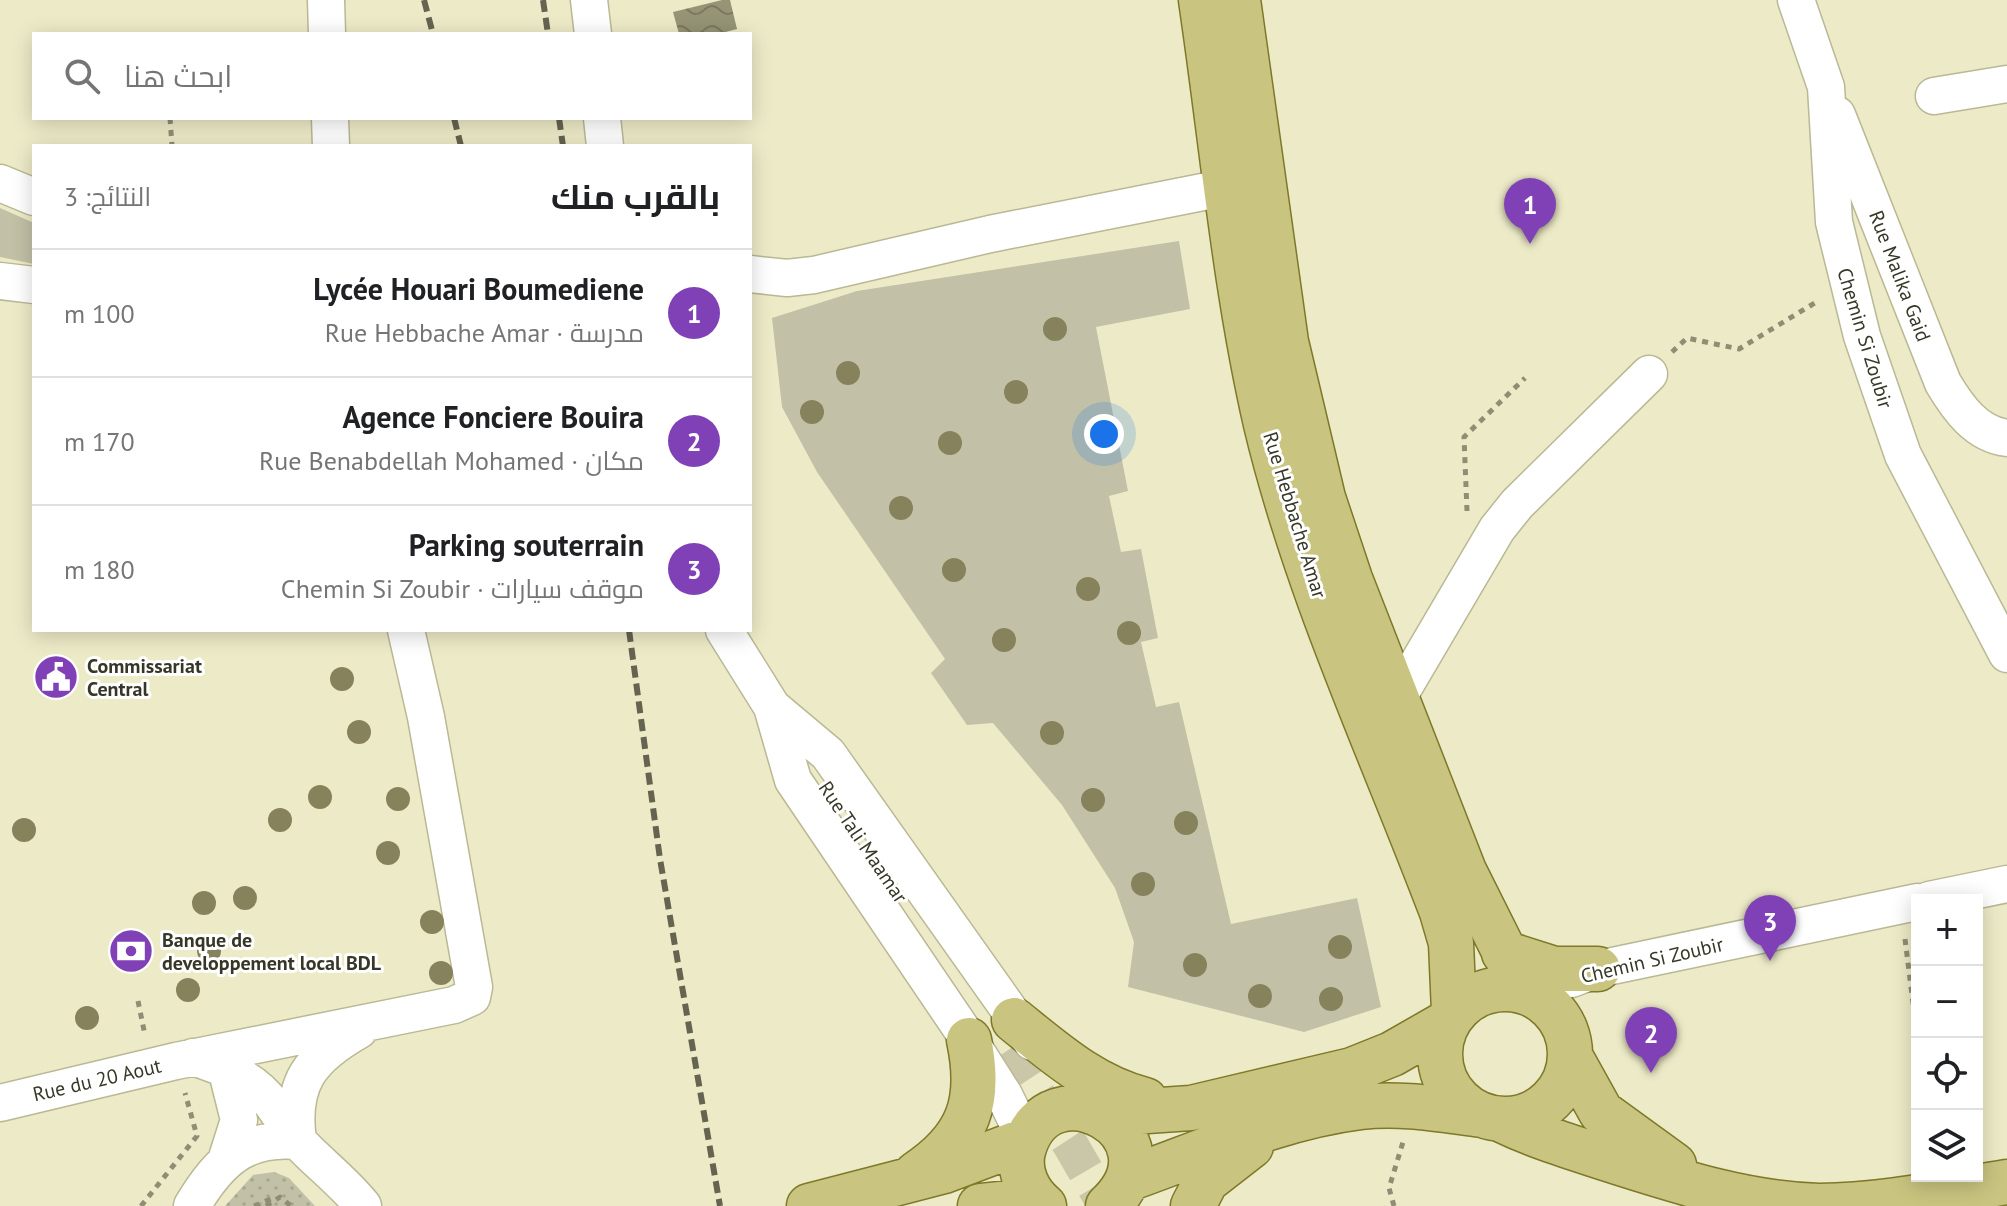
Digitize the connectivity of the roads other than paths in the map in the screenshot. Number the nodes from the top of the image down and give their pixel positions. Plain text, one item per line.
1 (326, 0) edge
2 (589, 0) edge
3 (1201, 0) edge
4 (1238, 0) edge
5 (1796, 0) edge
6 (327, 32) edge
7 (593, 32) edge
8 (2007, 84) edge
9 (1826, 87) junction
10 (1934, 96) dead end
11 (330, 120) edge
12 (602, 120) edge
13 (331, 144) edge
14 (605, 144) edge
15 (0, 183) edge
16 (1228, 187) junction
17 (32, 196) edge
18 (752, 274) edge
19 (0, 281) edge
20 (32, 285) edge
21 (1649, 374) road end
22 (2007, 438) edge
23 (406, 632) edge
24 (725, 632) edge
25 (2007, 654) edge
26 (772, 707) junction
27 (1381, 707) junction
28 (2007, 884) edge
29 (1959, 894) edge
30 (1911, 904) edge
31 (1504, 953) junction
32 (1598, 969) junction
33 (1527, 992) junction
34 (1451, 1017) junction
35 (378, 1020) junction
36 (997, 1036) junction
37 (1571, 1058) junction
38 (199, 1062) junction
39 (0, 1103) edge
40 (1191, 1108) junction
41 (1103, 1114) junction
42 (1492, 1117) junction
43 (1288, 1124) junction
44 (1026, 1140) junction
45 (298, 1141) junction
46 (226, 1161) junction
47 (2007, 1182) edge
48 (902, 1183) junction
49 (1729, 1195) junction
50 (1126, 1197) edge
51 (1924, 1201) edge
52 (1043, 1205) edge
53 (192, 1206) edge
54 (363, 1206) edge
55 (811, 1206) edge
56 (980, 1206) edge
57 (1193, 1206) edge

1 - 6 street
2 - 7 street
3 - 16 main road, Rue Hebbache Amar
4 - 27 main road, Rue Hebbache Amar
5 - 9 street, Chemin Si Zoubir
8 - 10 street
9 - 22 street, Rue Malika Gaid
9 - 25 street, Chemin Si Zoubir
11 - 13 street
12 - 14 street
15 - 17 street
16 - 18 street
16 - 27 main road, Rue Hebbache Amar
19 - 20 street
21 - 27 street
23 - 35 street, Rue du 20 Aout
24 - 26 street
26 - 36 street
26 - 36 street
27 - 31 main road, Rue Hebbache Amar
27 - 34 main road, Rue Hebbache Amar
28 - 29 street, Chemin Si Zoubir
30 - 32 street, Chemin Si Zoubir
31 - 32 main road
31 - 33 main road, Rue Hebbache Amar
32 - 33 street, Chemin Si Zoubir
33 - 34 main road
33 - 37 main road
34 - 40 main road
34 - 42 main road
35 - 38 street, Rue du 20 Aout
35 - 45 street
36 - 40 main road
36 - 41 street
36 - 44 street
36 - 48 main road
37 - 42 main road
37 - 49 main road
38 - 39 street, Rue du 20 Aout
38 - 45 street
38 - 46 street
40 - 41 main road
41 - 44 main road
41 - 50 main road
42 - 43 main road
42 - 49 main road
43 - 50 main road
43 - 57 main road
44 - 48 main road
44 - 52 main road
45 - 46 street
45 - 54 street
46 - 53 street
47 - 51 main road
48 - 55 main road
49 - 51 main road
52 - 56 main road

